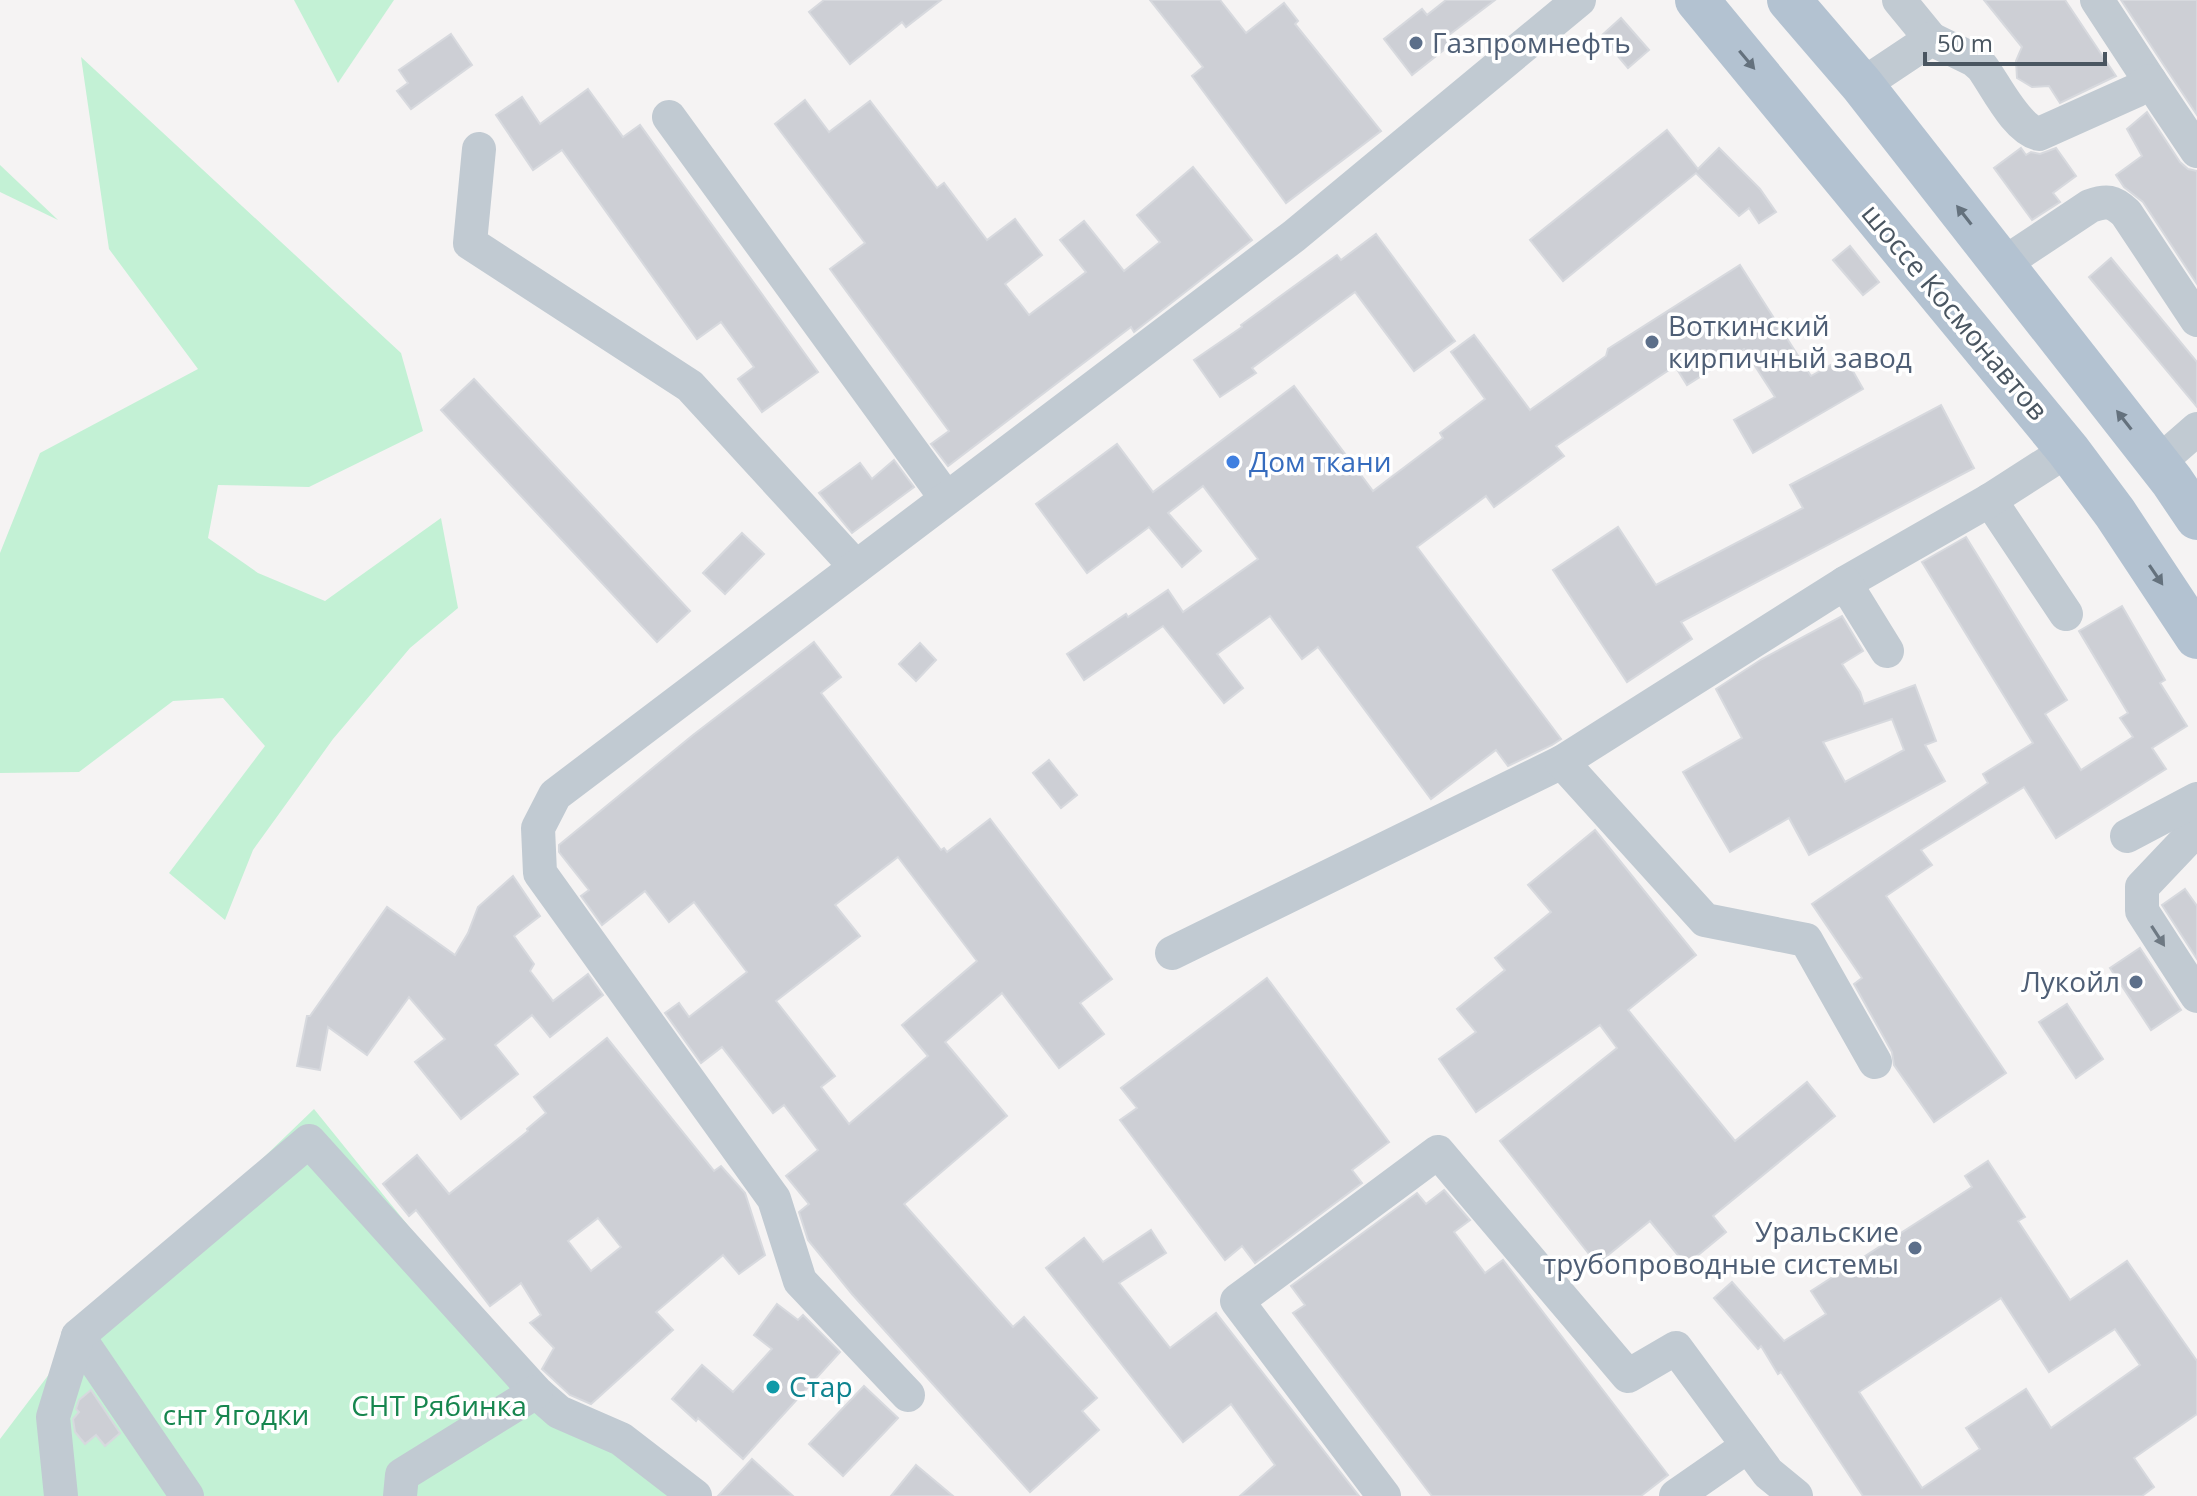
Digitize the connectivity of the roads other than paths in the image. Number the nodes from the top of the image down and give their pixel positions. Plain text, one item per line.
1 (1579, 0) edge
2 (1789, 0) edge
3 (1899, 0) edge
4 (2097, 0) edge
5 (1698, 7) edge
6 (1931, 39) junction
7 (2150, 81) junction
8 (1862, 85) junction
9 (669, 117) dead end
10 (479, 149) dead end
11 (2197, 151) edge
12 (2003, 264) junction
13 (2197, 320) edge
14 (2197, 429) edge
15 (2068, 450) junction
16 (2158, 463) junction
17 (946, 498) junction
18 (1990, 500) junction
19 (2197, 518) edge
20 (856, 567) junction
21 (1845, 583) junction
22 (2066, 614) dead end
23 (2197, 637) edge
24 (1887, 651) dead end
25 (1562, 762) junction
26 (2197, 799) edge
27 (2196, 834) edge
28 (2127, 836) dead end
29 (1172, 953) dead end
30 (2197, 996) edge
31 (1875, 1062) dead end
32 (78, 1336) junction
33 (536, 1392) junction
34 (908, 1395) dead end
35 (1748, 1446) junction
36 (61, 1496) edge
37 (187, 1496) edge
38 (400, 1496) edge
39 (695, 1496) edge
40 (1384, 1496) edge
41 (1676, 1496) edge
42 (1796, 1496) edge

1 - 17 lane
2 - 8 main road
3 - 6 lane
4 - 7 lane
5 -> 15 main road, шоссе Космонавтов
6 - 7 lane
6 - 8 lane
7 - 11 lane
12 -> 8 main road
9 - 17 lane
10 - 20 lane
12 - 13 lane
16 -> 12 main road
14 - 16 lane
15 - 18 lane
15 -> 23 main road, шоссе Космонавтов
16 - 19 main road
17 - 20 lane
18 - 21 lane
18 - 22 lane
20 - 34 lane
21 - 24 lane
21 - 25 lane
25 - 29 lane
25 - 31 lane
26 - 28 lane
27 -> 30 lane
32 - 33 lane
32 - 36 lane
32 - 37 lane
33 - 38 lane
33 - 39 lane
35 - 40 lane
35 - 41 lane
35 - 42 lane

